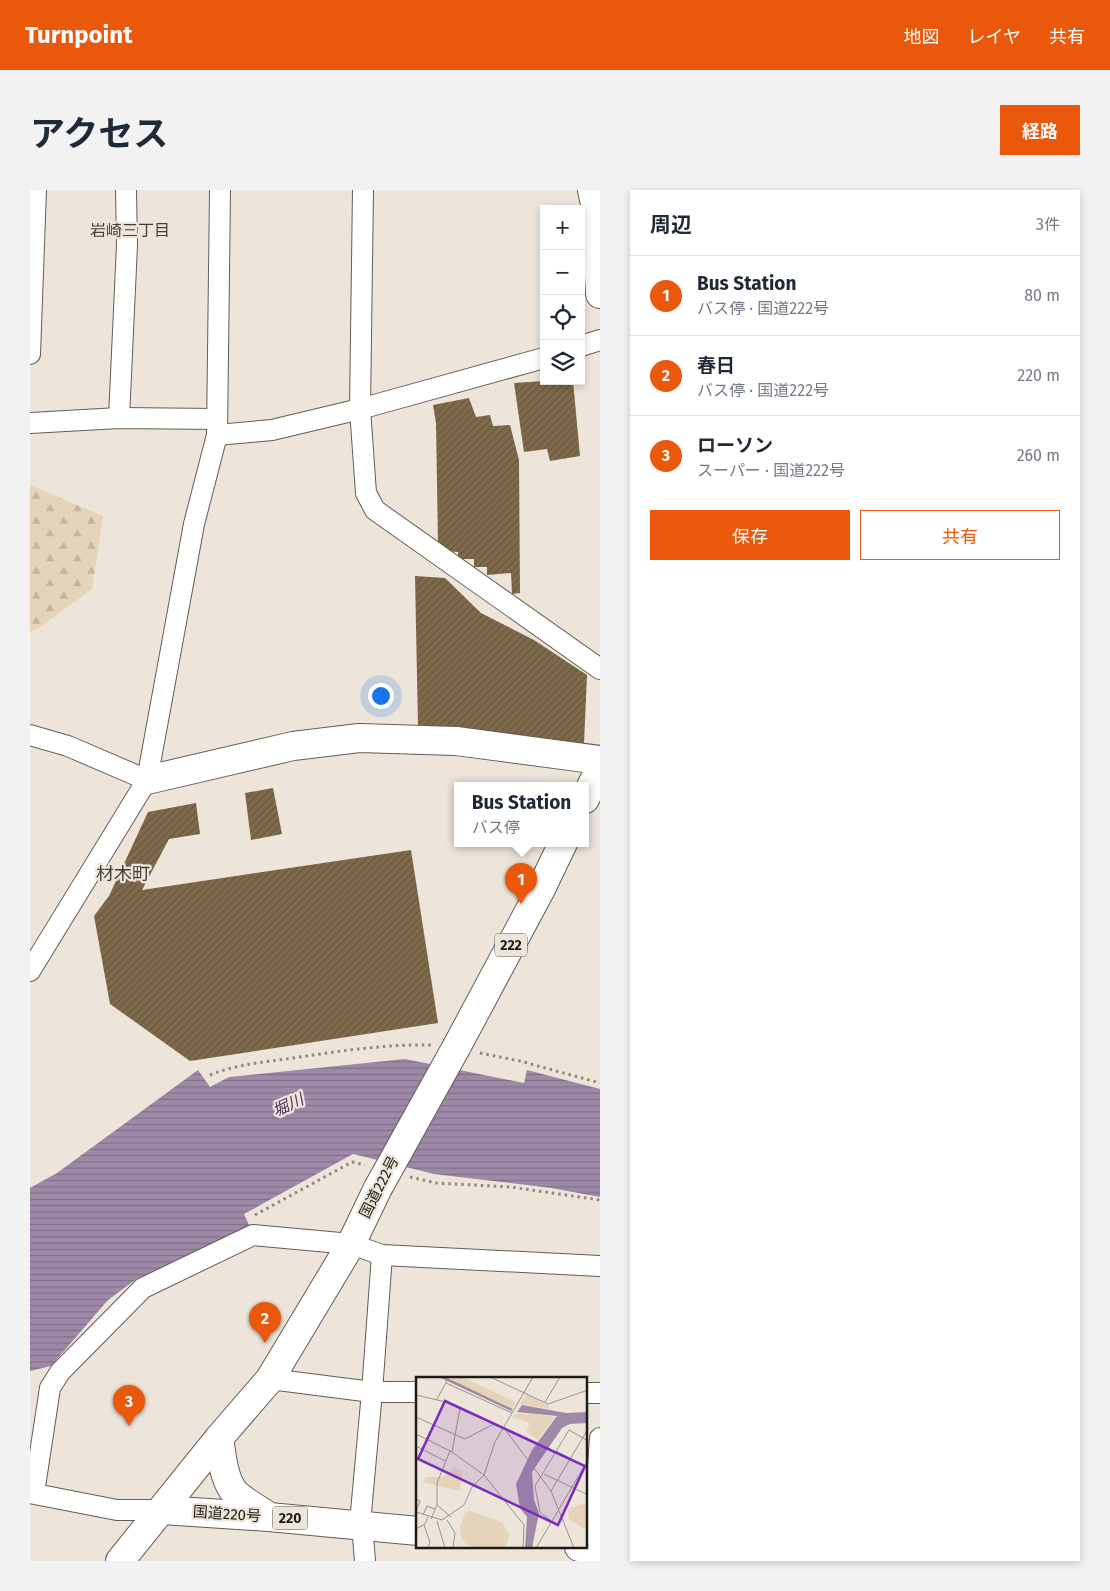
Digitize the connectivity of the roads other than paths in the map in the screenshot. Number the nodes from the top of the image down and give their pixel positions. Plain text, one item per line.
1 (36, 190) edge
2 (126, 190) edge
3 (220, 190) edge
4 (363, 190) edge
5 (592, 190) edge
6 (600, 294) edge
7 (600, 340) edge
8 (585, 345) edge
9 (30, 354) edge
10 (540, 359) edge
11 (360, 409) junction
12 (119, 418) junction
13 (30, 423) edge
14 (217, 427) junction
15 (600, 669) edge
16 (30, 736) edge
17 (600, 760) edge
18 (600, 768) edge
19 (147, 780) junction
20 (589, 791) edge
21 (561, 847) edge
22 (30, 971) edge
23 (351, 1244) junction
24 (382, 1255) junction
25 (600, 1266) edge
26 (270, 1378) junction
27 (372, 1392) junction
28 (416, 1392) edge
29 (219, 1438) junction
30 (600, 1438) edge
31 (32, 1493) edge
32 (162, 1510) junction
33 (269, 1516) junction
34 (361, 1525) junction
35 (416, 1531) edge
36 (590, 1552) edge
37 (120, 1561) edge
38 (365, 1561) edge

1 - 9 street
2 - 12 street
3 - 14 street
4 - 11 street
5 - 6 main road
7 - 8 street
10 - 11 street
11 - 14 street
11 - 15 street
12 - 13 street
12 - 14 street
14 - 19 street
16 - 19 street
17 - 19 main road
18 - 20 main road
19 - 22 street
21 - 23 main road, 国道222号 / 222, bridge
23 - 24 street
23 - 26 main road, 国道222号 / 222
23 - 31 street
24 - 25 street
24 - 27 street
26 - 27 street
26 - 29 main road, 国道222号 / 222
27 - 28 street
27 - 34 street
29 - 32 main road, 国道222号 / 222
29 - 33 main road
30 - 36 street
31 - 32 street
32 - 33 main road, 国道220号 / 220
32 - 37 main road
33 - 34 main road, 国道220号 / 220
34 - 35 main road, 国道220号 / 220
34 - 38 street

